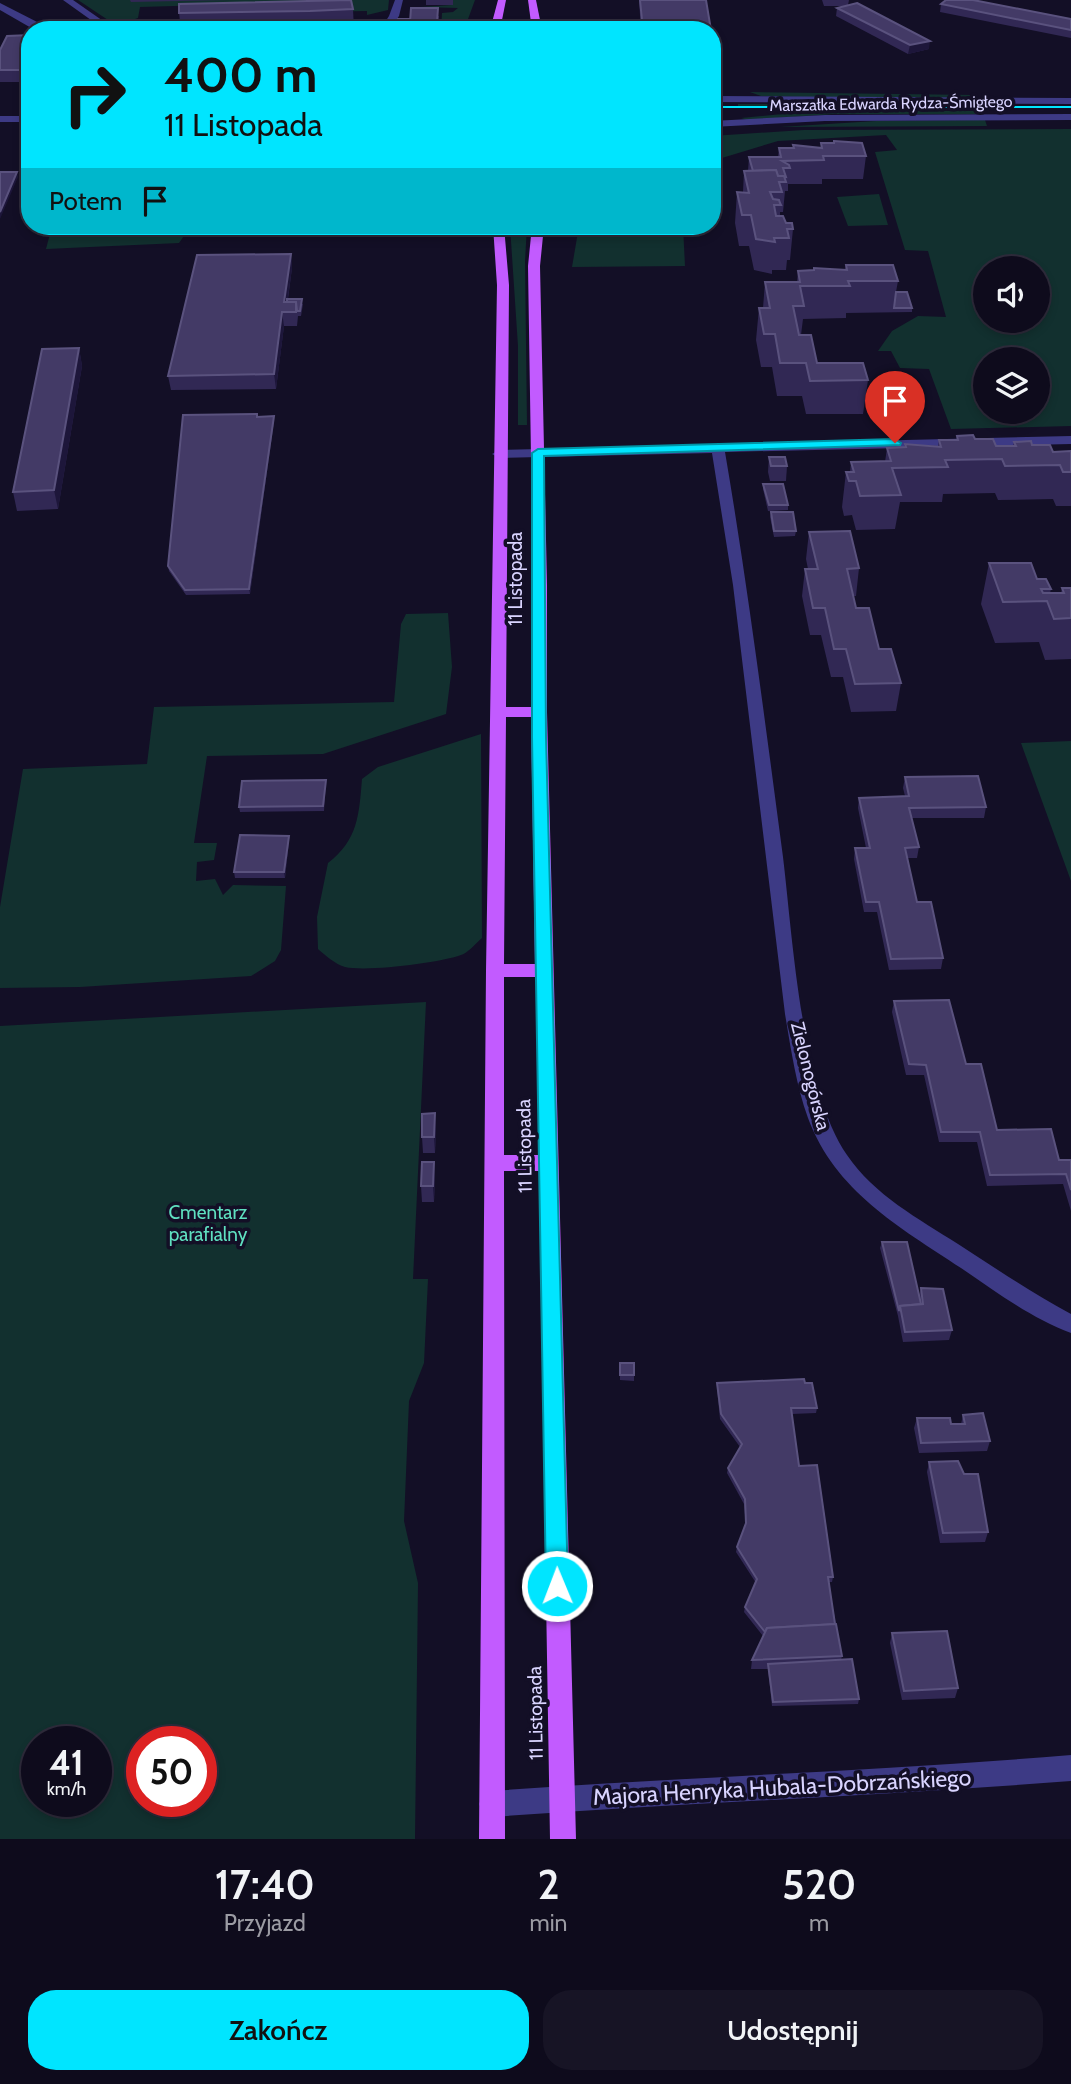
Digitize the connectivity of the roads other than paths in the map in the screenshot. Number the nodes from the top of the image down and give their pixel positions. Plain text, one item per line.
1 (67, 0) edge
2 (399, 0) edge
3 (502, 0) edge
4 (532, 0) edge
5 (0, 6) edge
6 (26, 21) edge
7 (98, 21) edge
8 (390, 21) edge
9 (497, 21) edge
10 (536, 21) edge
11 (721, 99) edge
12 (1071, 101) edge
13 (1071, 117) edge
14 (0, 119) edge
15 (21, 119) edge
16 (721, 124) edge
17 (499, 235) edge
18 (537, 235) edge
19 (1071, 440) edge
20 (718, 449) junction
21 (538, 453) junction
22 (499, 454) junction
23 (499, 712) junction
24 (539, 712) junction
25 (544, 970) junction
26 (495, 971) junction
27 (495, 1163) junction
28 (549, 1163) junction
29 (1071, 1324) edge
30 (1071, 1768) edge
31 (562, 1801) junction
32 (492, 1804) junction
33 (492, 1839) edge
34 (563, 1839) edge

1 - 7 street
2 - 8 street
3 - 9 main road
4 - 10 main road
5 - 6 street
11 - 12 street, Marszałka Edwarda Rydza-Śmigłego
13 - 16 street, Marszałka Edwarda Rydza-Śmigłego
14 - 15 street
17 - 22 main road, 11 Listopada
18 - 21 main road, 11 Listopada
19 - 20 street
20 - 21 street
20 - 29 street, Zielonogórska
21 - 22 street
21 - 24 main road, 11 Listopada
22 - 23 main road, 11 Listopada
23 - 24 main road
23 - 26 main road, 11 Listopada
24 - 25 main road, 11 Listopada
25 - 26 main road
25 - 28 main road, 11 Listopada
26 - 27 main road, 11 Listopada
27 - 28 main road
27 - 32 main road, 11 Listopada
28 - 31 main road, 11 Listopada
30 - 31 street, Majora Henryka Hubala-Dobrzańskiego
31 - 32 street, Majora Henryka Hubala-Dobrzańskiego
31 - 34 main road, 11 Listopada
32 - 33 main road, 11 Listopada

